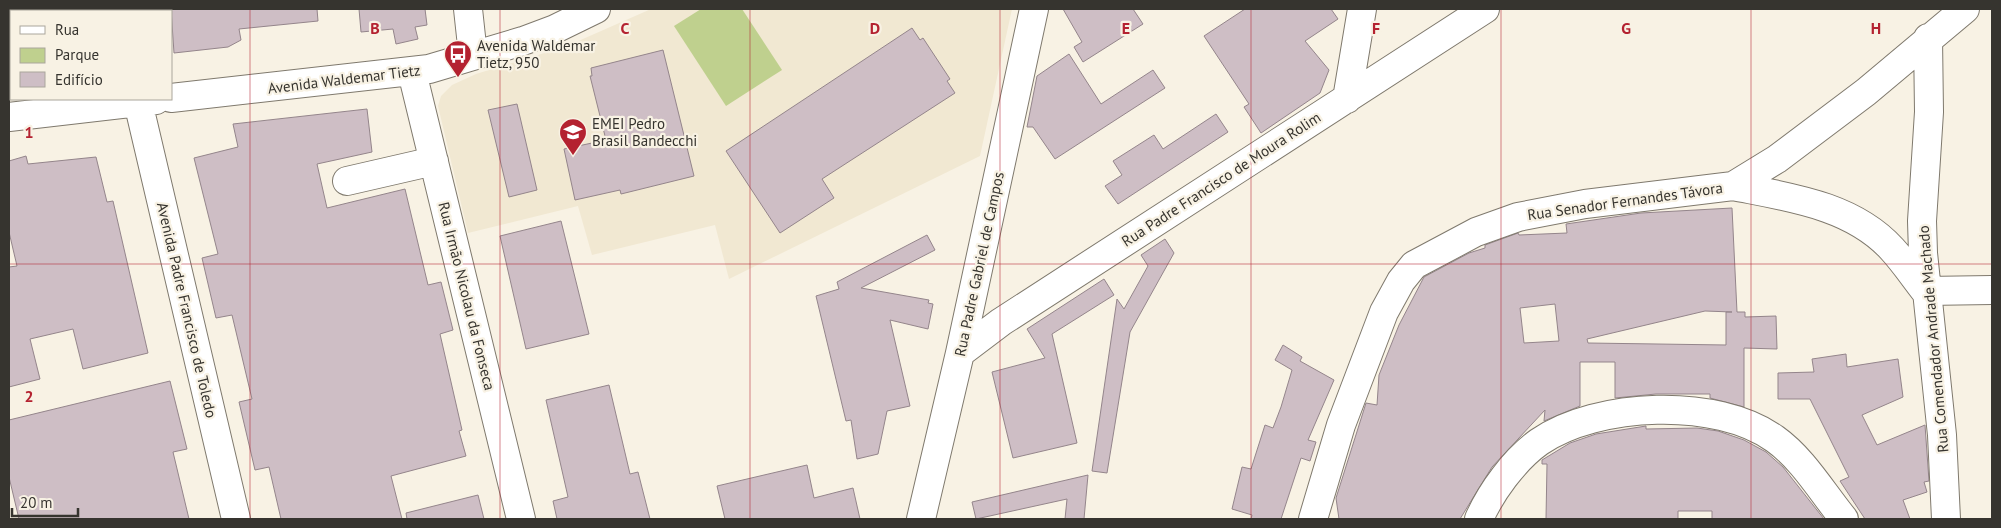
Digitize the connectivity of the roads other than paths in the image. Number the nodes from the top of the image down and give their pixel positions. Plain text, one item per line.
1 (468, 9) edge
2 (596, 9) edge
3 (1034, 9) edge
4 (1362, 9) edge
5 (1485, 9) edge
6 (1965, 9) edge
7 (1928, 38) junction
8 (473, 55) junction
9 (412, 72) junction
10 (172, 98) edge
11 (1347, 98) junction
12 (156, 100) edge
13 (138, 102) junction
14 (9, 117) edge
15 (434, 161) junction
16 (347, 181) dead end
17 (1733, 186) junction
18 (1992, 290) edge
19 (1925, 291) junction
20 (960, 353) junction
21 (236, 519) edge
22 (521, 519) edge
23 (920, 519) edge
24 (1313, 519) edge
25 (1479, 519) edge
26 (1844, 519) edge
27 (1946, 519) edge

1 - 8 street
2 - 8 street, Avenida Waldemar Tietz
3 - 20 street, Rua Padre Gabriel de Campos
4 - 11 street
5 - 11 street, Rua Padre Francisco de Moura Rolim
6 - 7 street, Rua Senador Fernandes Távora
7 - 17 street, Rua Senador Fernandes Távora
7 - 19 street, Rua Comendador Andrade Machado
8 - 9 street, Avenida Waldemar Tietz
9 - 10 street, Avenida Waldemar Tietz
9 - 15 street, Rua Irmão Nicolau da Fonseca
11 - 20 street, Rua Padre Francisco de Moura Rolim
12 - 13 street
13 - 14 street
13 - 21 street, Avenida Padre Francisco de Toledo
15 - 16 street
15 - 22 street, Rua Irmão Nicolau da Fonseca
17 - 19 street, Rua Senador Fernandes Távora
17 - 24 street, Rua Senador Fernandes Távora
18 - 19 street
19 - 27 street, Rua Comendador Andrade Machado
20 - 23 street, Rua Padre Gabriel de Campos
25 - 26 street

